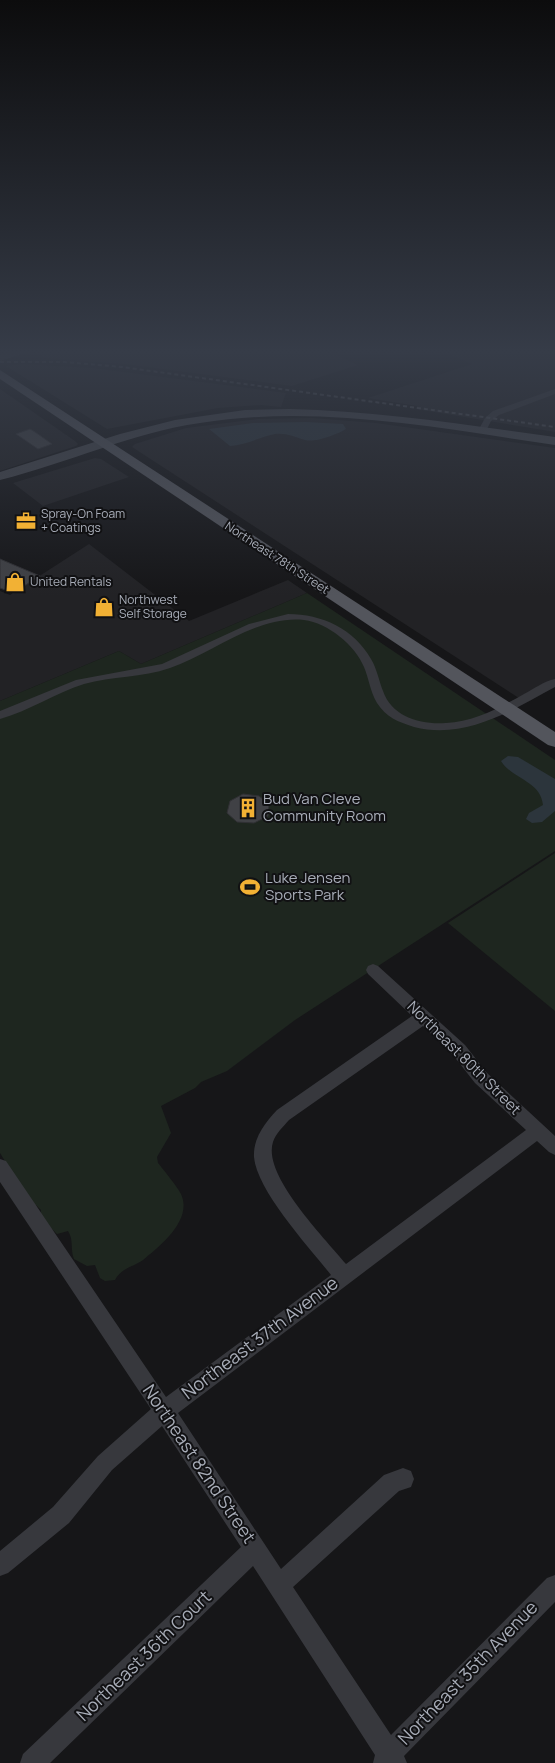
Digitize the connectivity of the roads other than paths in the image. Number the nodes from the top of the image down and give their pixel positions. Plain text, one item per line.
1 (85, 431) edge
2 (143, 431) edge
3 (484, 431) edge
4 (555, 442) edge
5 (103, 443) junction
6 (0, 476) edge
7 (555, 682) edge
8 (506, 708) junction
9 (0, 714) edge
10 (555, 741) edge
11 (372, 970) dead end
12 (423, 1017) junction
13 (538, 1131) junction
14 (555, 1146) edge
15 (0, 1168) edge
16 (344, 1276) junction
17 (164, 1411) junction
18 (404, 1479) dead end
19 (255, 1549) junction
20 (0, 1565) edge
21 (279, 1585) junction
22 (555, 1586) edge
23 (389, 1760) edge
24 (32, 1763) edge

1 - 5 main road, Northeast 78th Street
2 - 5 main road
3 - 4 main road
5 - 6 main road
5 - 8 main road, Northeast 78th Street
7 - 8 street
8 - 9 street
8 - 10 main road, Northeast 78th Street
11 - 12 street, Northeast 80th Street
12 - 13 street, Northeast 80th Street
12 - 16 street
13 - 14 street, Northeast 80th Street
13 - 16 street, Northeast 37th Avenue
15 - 17 street, Northeast 82nd Street
16 - 17 street, Northeast 37th Avenue
17 - 19 street, Northeast 82nd Street
17 - 20 street, Northeast 37th Avenue
18 - 21 street
19 - 21 street, Northeast 82nd Street
19 - 24 street, Northeast 36th Court
21 - 23 street, Northeast 82nd Street
22 - 23 street, Northeast 35th Avenue

